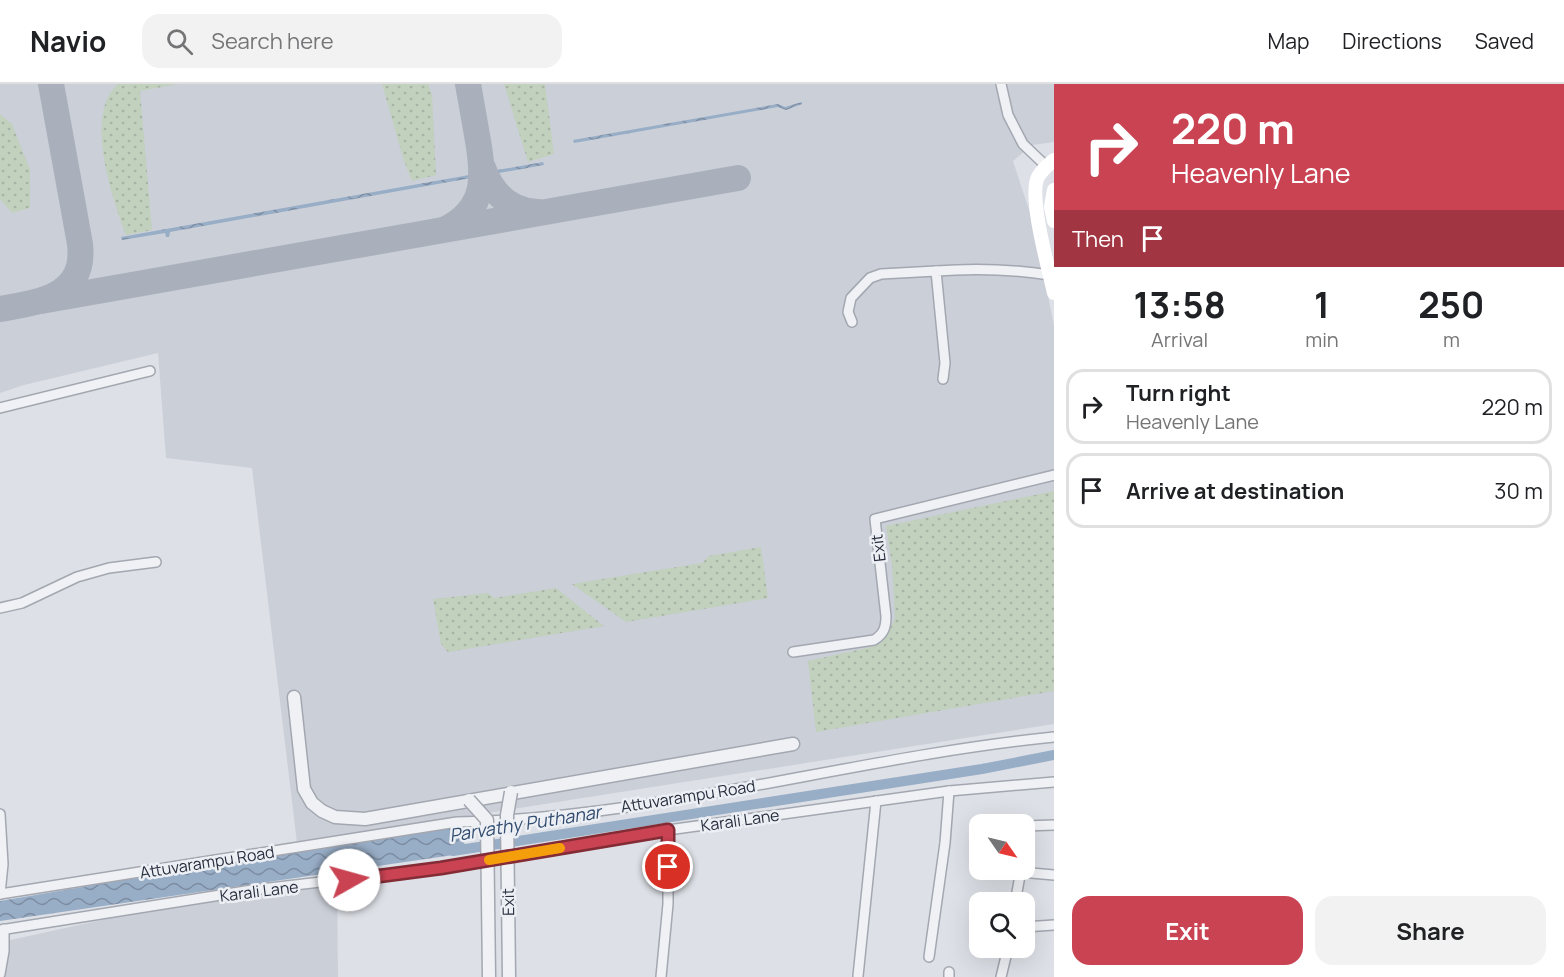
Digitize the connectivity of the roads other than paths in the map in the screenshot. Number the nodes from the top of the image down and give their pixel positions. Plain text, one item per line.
1 (1001, 84) edge
2 (1050, 163) edge
3 (1054, 190) edge
4 (1054, 220) edge
5 (936, 271) junction
6 (1050, 275) junction
7 (1054, 293) edge
8 (852, 322) dead end
9 (150, 371) dead end
10 (942, 379) dead end
11 (0, 408) edge
12 (1054, 475) edge
13 (156, 562) dead end
14 (0, 608) edge
15 (793, 651) dead end
16 (294, 697) dead end
17 (1054, 737) edge
18 (793, 744) dead end
19 (1054, 782) edge
20 (949, 791) junction
21 (511, 792) junction
22 (469, 800) junction
23 (876, 801) junction
24 (0, 814) edge
25 (1054, 825) edge
26 (1035, 826) edge
27 (668, 830) junction
28 (1035, 872) edge
29 (1054, 874) edge
30 (0, 894) edge
31 (1054, 925) edge
32 (1035, 926) edge
33 (2, 929) edge
34 (929, 957) dead end
35 (1006, 958) edge
36 (0, 974) edge
37 (858, 976) edge
38 (489, 977) edge
39 (509, 977) edge
40 (661, 977) edge
41 (1001, 977) edge

1 - 2 street
2 - 6 main road
3 - 4 main road
5 - 6 street
5 - 8 street
5 - 10 street
6 - 7 main road
9 - 11 street
12 - 15 street, Exit
13 - 14 street
16 - 22 street
17 - 30 street, Attuvarampu Road
18 - 21 street
19 - 20 street, Karali Lane
20 - 23 street, Karali Lane
20 - 34 street
21 - 22 street
21 - 39 street, Exit, bridge
22 - 38 street, bridge
23 - 27 street, Karali Lane
23 - 37 street
24 - 30 street
25 - 26 street
27 - 33 street, Karali Lane
27 - 40 street
28 - 29 street
31 - 32 street
33 - 36 street
35 - 41 street

